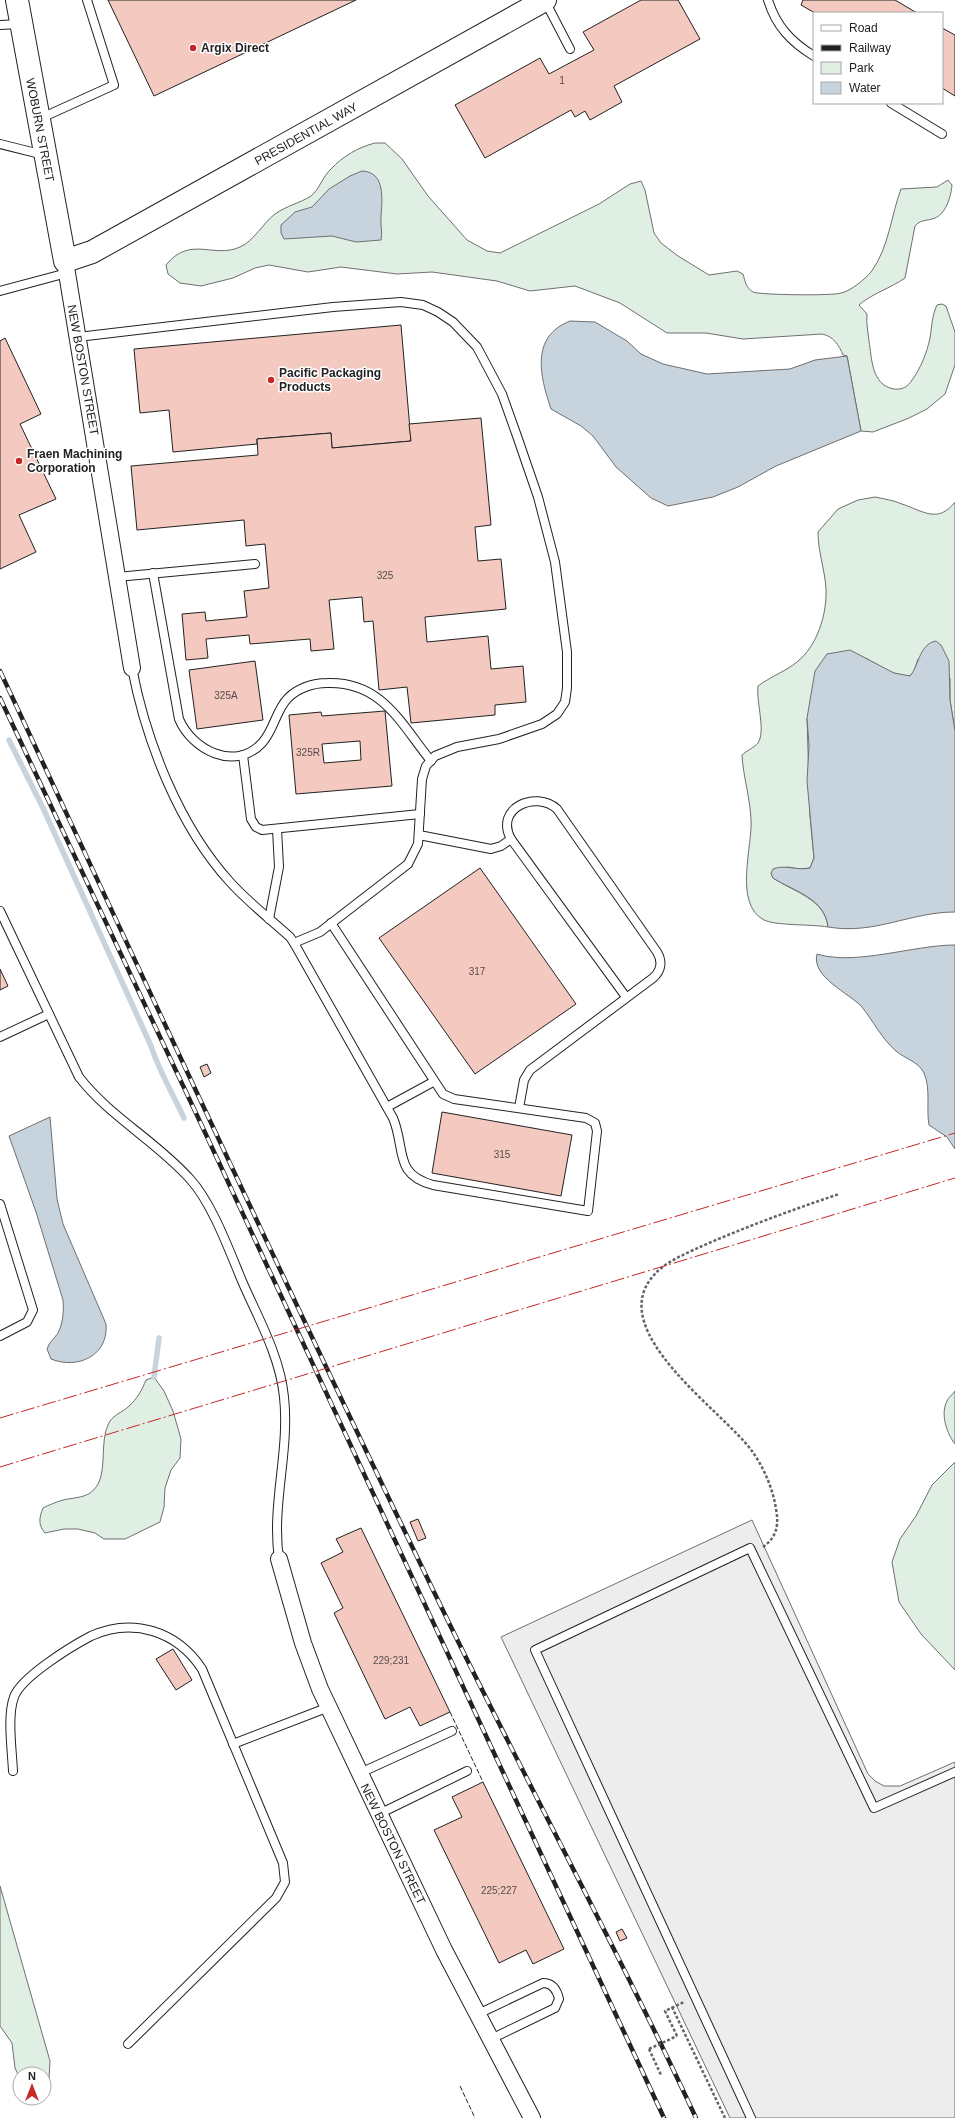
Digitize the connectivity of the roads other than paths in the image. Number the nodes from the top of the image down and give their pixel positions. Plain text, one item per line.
1 (17, 0) edge
2 (87, 0) edge
3 (545, 0) edge
4 (768, 0) edge
5 (10, 24) edge
6 (570, 49) dead end
7 (813, 55) edge
8 (893, 104) edge
9 (38, 119) junction
10 (942, 134) dead end
11 (0, 144) edge
12 (45, 156) junction
13 (66, 267) junction
14 (0, 291) edge
15 (78, 337) junction
16 (255, 564) dead end
17 (153, 573) junction
18 (117, 576) junction
19 (132, 668) joint
20 (243, 754) junction
21 (431, 761) junction
22 (420, 814) junction
23 (277, 829) junction
24 (419, 835) junction
25 (511, 839) junction
26 (0, 911) edge
27 (269, 919) junction
28 (331, 923) junction
29 (294, 943) junction
30 (626, 997) junction
31 (49, 1014) junction
32 (0, 1037) edge
33 (433, 1082) junction
34 (387, 1107) junction
35 (519, 1108) junction
36 (0, 1204) edge
37 (0, 1336) edge
38 (279, 1559) joint
39 (329, 1707) junction
40 (452, 1731) dead end
41 (234, 1744) junction
42 (13, 1771) dead end
43 (467, 1771) dead end
44 (955, 1772) edge
45 (360, 1773) junction
46 (379, 1814) junction
47 (478, 2014) junction
48 (491, 2038) junction
49 (128, 2044) dead end
50 (532, 2118) edge
51 (751, 2118) edge

1 - 5 street, WOBURN STREET
2 - 9 lane
3 - 6 lane
3 - 13 street, PRESIDENTIAL WAY
4 - 7 lane
5 - 9 street, WOBURN STREET
8 - 10 lane
9 - 12 street, WOBURN STREET
11 - 12 lane
12 - 13 street, WOBURN STREET
13 - 14 lane
13 - 15 street, NEW BOSTON STREET
15 - 18 street, NEW BOSTON STREET
15 - 21 lane
16 - 17 lane
17 - 18 lane
17 - 20 lane
18 - 19 street, NEW BOSTON STREET
19 - 27 lane
20 - 21 lane
20 - 23 lane
21 - 22 lane
22 - 23 lane
22 - 24 lane
23 - 27 lane
24 - 25 lane
24 - 28 lane
25 - 30 lane
25 - 30 lane
26 - 31 lane
27 - 29 lane
28 - 29 lane
28 - 33 lane
29 - 34 lane
30 - 35 lane
31 - 32 lane
31 - 38 lane
33 - 34 lane
33 - 35 lane
34 - 35 lane
36 - 37 lane
38 - 39 street, NEW BOSTON STREET
39 - 41 lane
39 - 45 street, NEW BOSTON STREET
40 - 45 lane
41 - 42 lane
41 - 49 lane
43 - 46 lane
44 - 51 lane
45 - 46 street, NEW BOSTON STREET
46 - 47 street, NEW BOSTON STREET
47 - 48 street, NEW BOSTON STREET
47 - 48 lane
48 - 50 street, NEW BOSTON STREET

